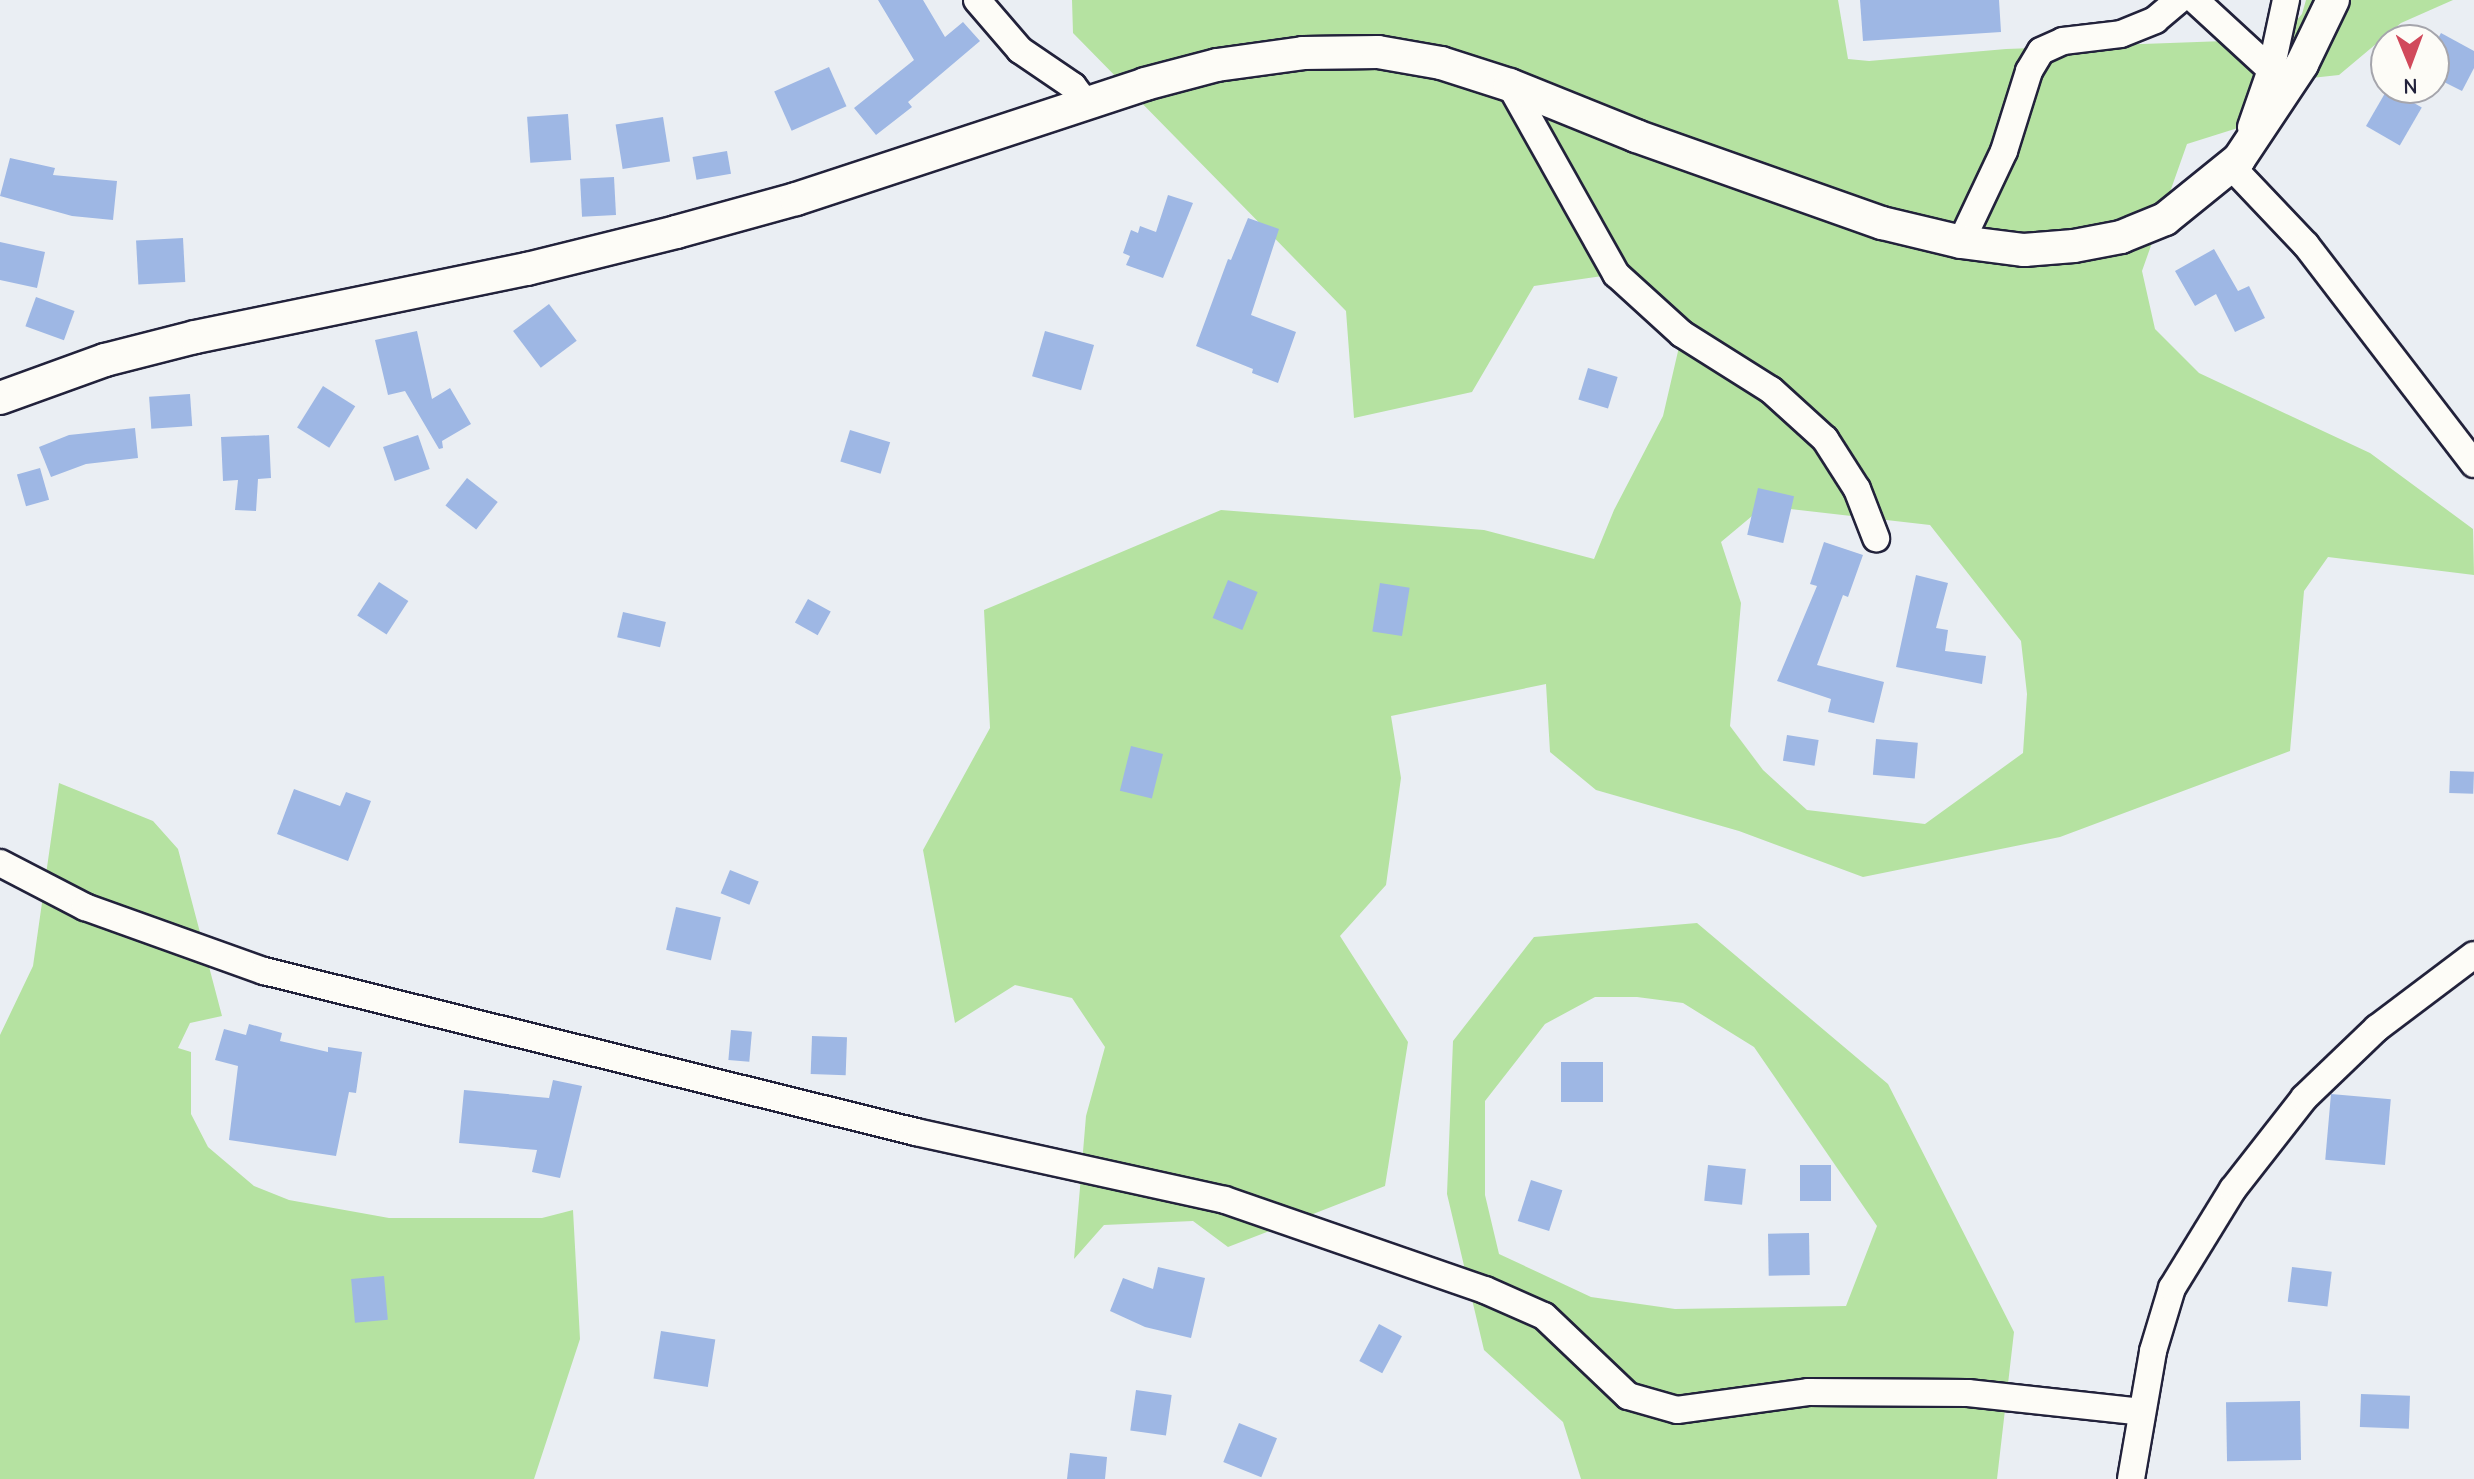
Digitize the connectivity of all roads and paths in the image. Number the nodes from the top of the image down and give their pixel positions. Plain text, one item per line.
1 (977, 0) edge
2 (2179, 0) edge
3 (2195, 0) edge
4 (2286, 0) edge
5 (2333, 0) edge
6 (2271, 70) junction
7 (1510, 85) junction
8 (1086, 103) junction
9 (2235, 162) junction
10 (1961, 242) junction
11 (0, 398) edge
12 (2474, 464) edge
13 (1876, 538) dead end
14 (0, 863) edge
15 (2474, 955) edge
16 (2142, 1412) junction
17 (2131, 1479) edge

1 - 8 street
2 - 10 street
3 - 6 street
4 - 6 street
5 - 9 main road
6 - 9 street
7 - 8 main road
7 - 10 main road
7 - 13 street
8 - 11 main road
9 - 10 main road
9 - 12 street
14 - 16 street
15 - 16 street
16 - 17 street

